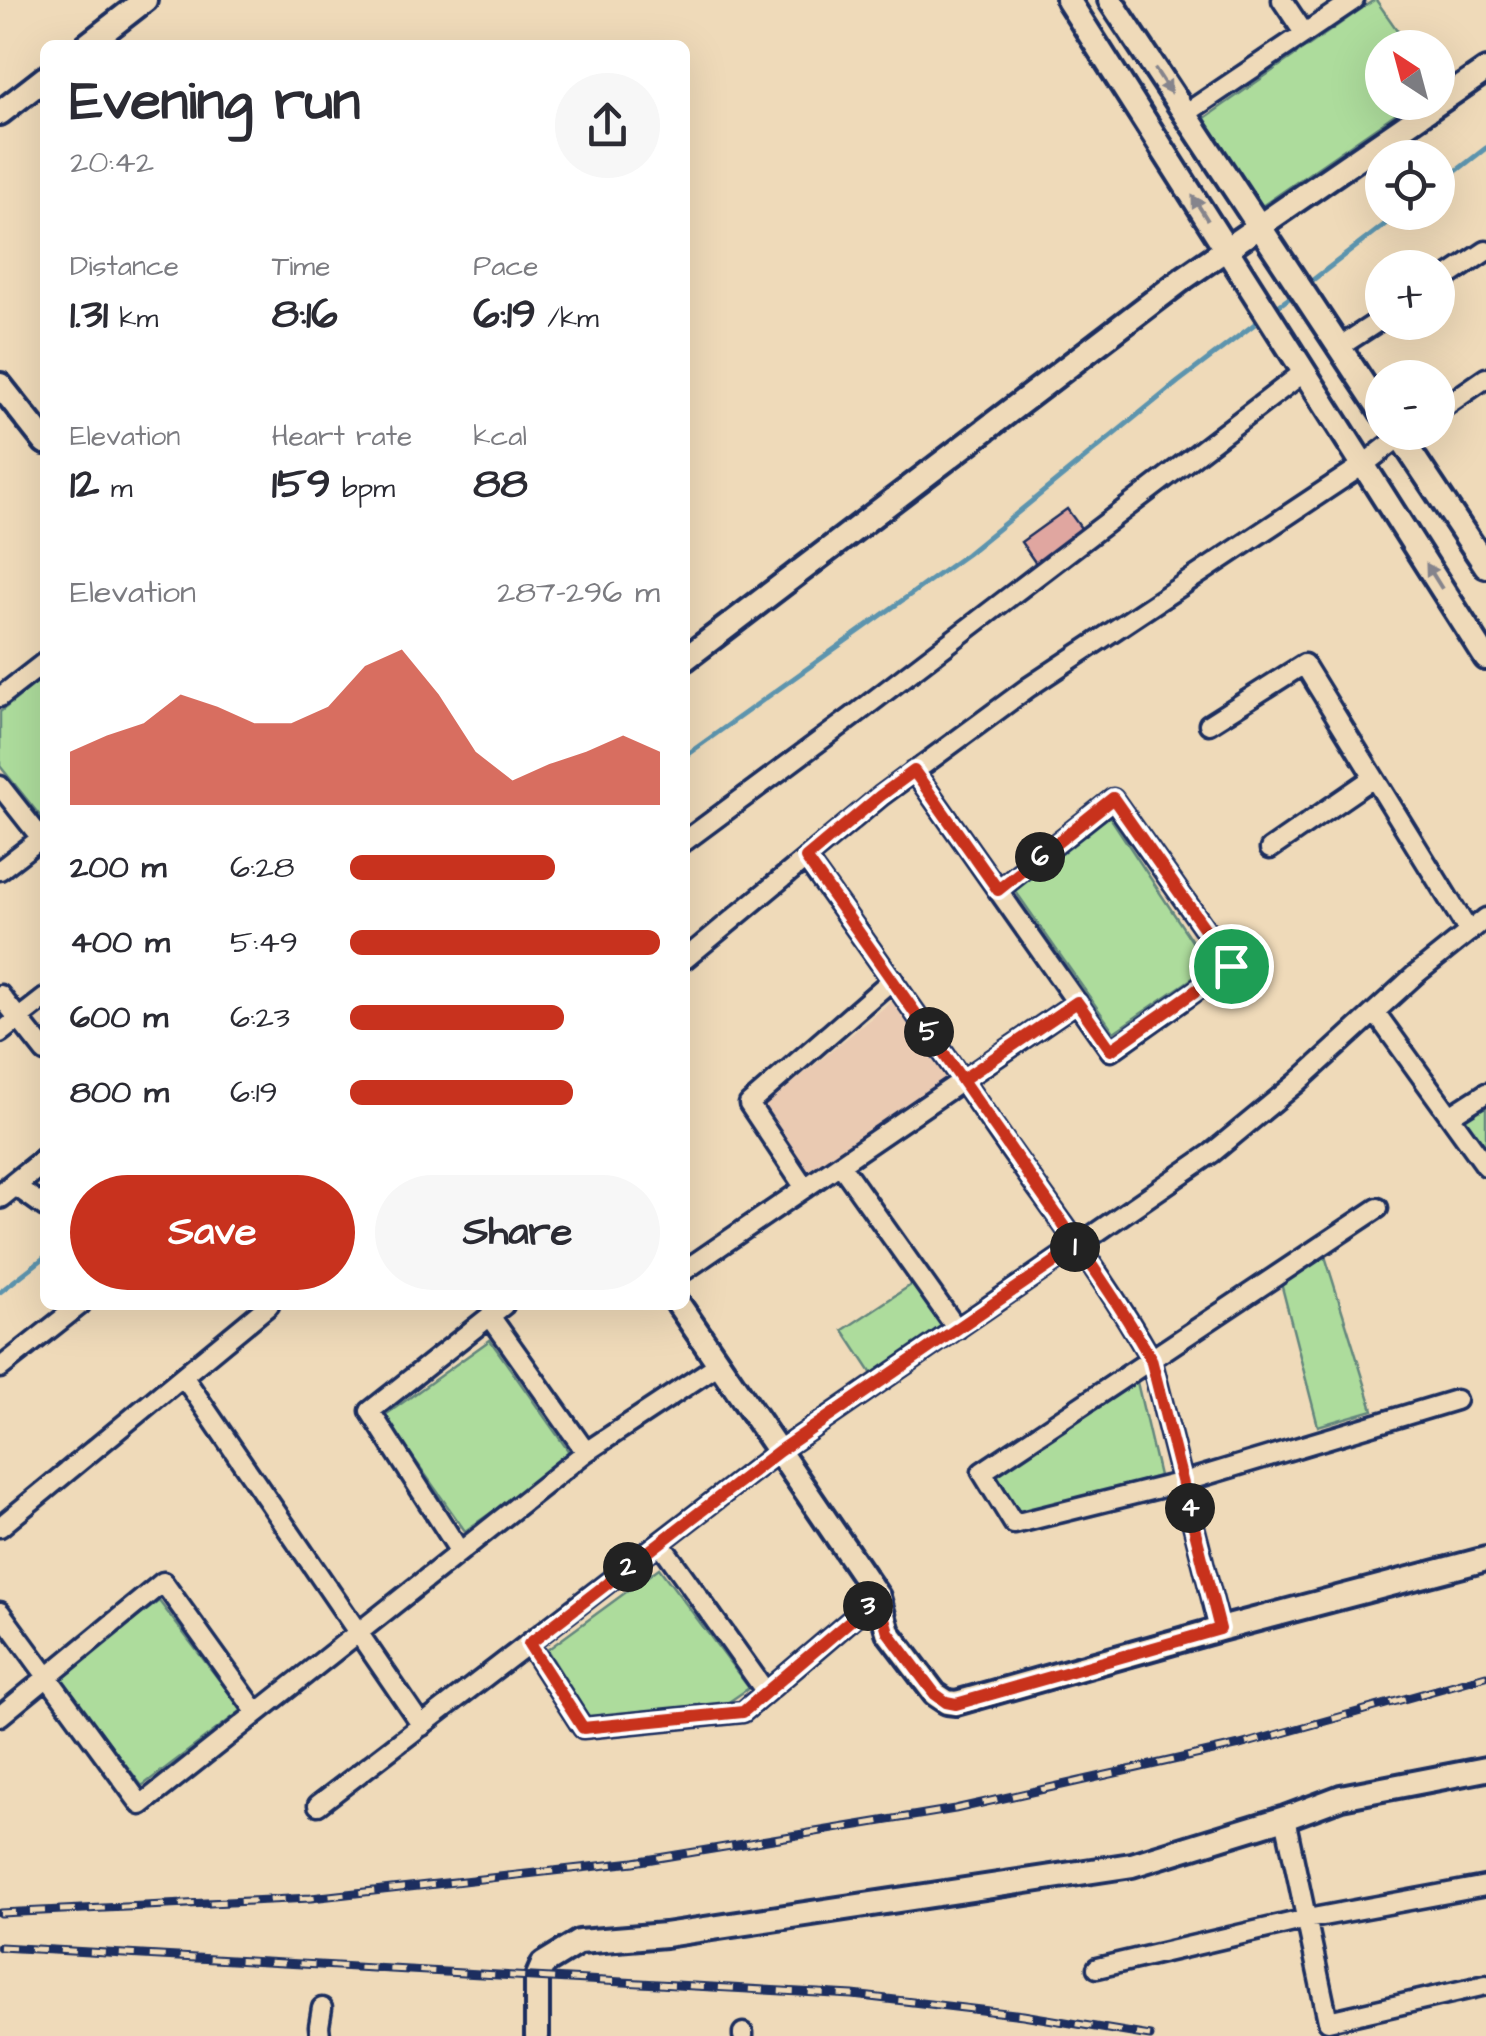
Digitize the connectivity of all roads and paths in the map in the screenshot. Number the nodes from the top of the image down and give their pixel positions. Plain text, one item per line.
1 (144, 0) edge
2 (1068, 0) edge
3 (1110, 0) edge
4 (1282, 0) edge
5 (1354, 0) edge
6 (1304, 34) junction
7 (93, 40) edge
8 (1486, 70) edge
9 (40, 82) edge
10 (0, 113) edge
11 (1184, 114) junction
12 (1258, 227) junction
13 (1226, 249) junction
14 (1486, 251) edge
15 (1455, 272) edge
16 (1365, 330) edge
17 (1339, 347) junction
18 (1304, 372) junction
19 (1486, 378) edge
20 (0, 384) edge
21 (1365, 386) edge
22 (1455, 399) edge
23 (40, 436) edge
24 (1382, 450) edge
25 (1410, 450) edge
26 (1364, 466) junction
27 (1486, 566) edge
28 (690, 655) edge
29 (1486, 658) edge
30 (40, 666) edge
31 (0, 697) edge
32 (1209, 724) dead end
33 (914, 771) junction
34 (1374, 778) junction
35 (0, 786) edge
36 (40, 833) edge
37 (690, 837) edge
38 (40, 838) edge
39 (1270, 849) dead end
40 (806, 858) junction
41 (0, 870) edge
42 (998, 890) junction
43 (1486, 918) edge
44 (1468, 932) junction
45 (690, 955) edge
46 (893, 979) junction
47 (0, 994) edge
48 (40, 1002) edge
49 (1077, 1002) junction
50 (1374, 1012) junction
51 (19, 1019) junction
52 (0, 1033) edge
53 (40, 1046) edge
54 (962, 1080) junction
55 (1486, 1092) edge
56 (1450, 1116) junction
57 (40, 1164) edge
58 (840, 1164) junction
59 (1486, 1166) edge
60 (805, 1188) junction
61 (7, 1190) edge
62 (40, 1205) edge
63 (1378, 1208) dead end
64 (1078, 1246) junction
65 (690, 1267) edge
66 (74, 1310) edge
67 (263, 1310) edge
68 (497, 1310) edge
69 (682, 1310) edge
70 (957, 1329) junction
71 (1151, 1359) junction
72 (719, 1364) junction
73 (0, 1368) edge
74 (183, 1376) junction
75 (1456, 1400) dead end
76 (779, 1451) junction
77 (586, 1452) junction
78 (1183, 1482) junction
79 (0, 1527) edge
80 (660, 1543) junction
81 (460, 1552) junction
82 (1486, 1559) edge
83 (878, 1597) junction
84 (0, 1612) edge
85 (1220, 1629) junction
86 (358, 1633) junction
87 (529, 1644) junction
88 (48, 1677) junction
89 (766, 1692) junction
90 (257, 1713) junction
91 (0, 1716) edge
92 (422, 1726) junction
93 (1486, 1770) edge
94 (318, 1805) dead end
95 (1285, 1818) junction
96 (1486, 1886) edge
97 (1307, 1919) junction
98 (1097, 1968) dead end
99 (1486, 1985) edge
100 (322, 2008) dead end
101 (320, 2036) edge
102 (537, 2036) edge

1 - 7 street
13 -> 2 street
3 -> 11 street
4 - 6 street
5 - 6 street
6 - 11 street
8 - 12 street
9 - 10 street
11 - 12 street
12 - 13 street
12 - 17 street
13 - 18 street
13 - 28 street
14 - 15 street
16 - 17 street
17 - 21 street
18 - 26 street
18 - 37 street
19 - 22 street
20 - 23 street
24 - 26 street
25 - 27 street
29 -> 26 street
26 - 33 street
30 - 31 street
32 - 34 street
33 - 40 street
33 - 42 street
34 - 39 street
34 - 44 street
35 - 36 street
38 - 41 street
40 - 45 street
40 - 46 street
42 - 49 street
42 - 49 street
43 - 44 street
44 - 50 street
46 - 54 street
46 - 60 street
47 - 51 street
48 - 51 street
49 - 54 street
50 - 56 street
50 - 64 street
51 - 52 street
51 - 53 street
54 - 58 street
54 - 64 street
55 - 56 street
56 - 59 street
57 - 61 street
58 - 60 street
58 - 70 street
60 - 65 street
61 - 62 street
63 - 71 street
64 - 70 street
64 - 71 street
66 - 73 street
67 - 74 street
68 - 77 street
68 - 81 street
69 - 72 street
70 - 76 street
71 - 78 street
71 - 78 street
72 - 76 street
72 - 77 street
74 - 79 street
74 - 86 street
75 - 78 street
76 - 80 street
76 - 83 street
77 - 81 street
78 - 85 street
80 - 87 street
80 - 89 street
81 - 86 street
82 - 85 street
83 - 85 street
83 - 89 street
84 - 88 street
86 - 90 street
86 - 92 street
87 - 89 street
87 - 92 street
88 - 90 street
88 - 90 street
88 - 91 street
92 - 94 street
93 - 95 street
95 - 97 street
95 - 102 street
96 - 97 street
97 - 98 street
97 - 99 street
100 - 101 street

